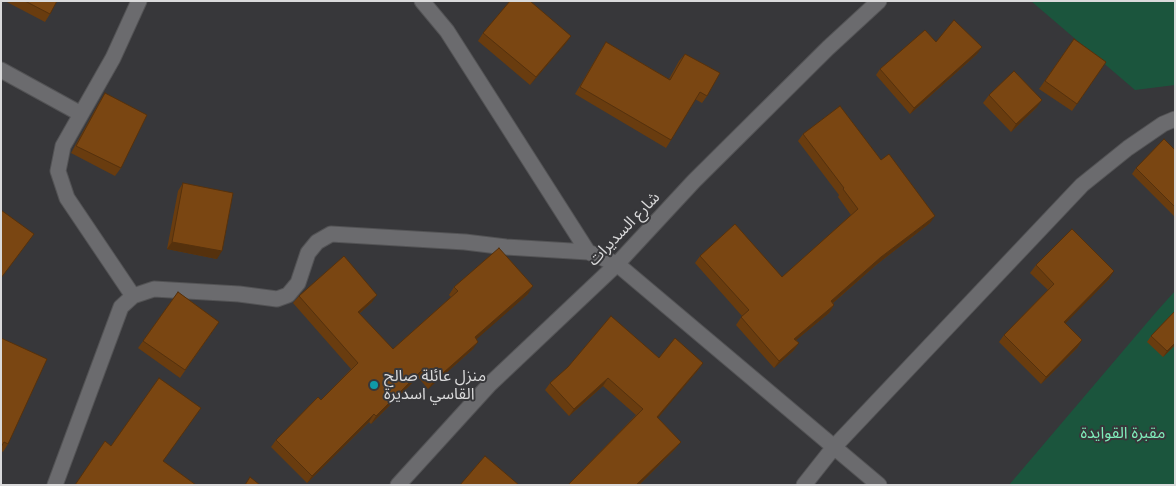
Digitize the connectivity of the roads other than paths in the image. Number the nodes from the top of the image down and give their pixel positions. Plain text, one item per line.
1 (139, 1) edge
2 (422, 1) edge
3 (879, 1) edge
4 (1, 70) edge
5 (80, 114) junction
6 (1175, 119) edge
7 (588, 252) junction
8 (617, 264) junction
9 (133, 296) junction
10 (834, 447) junction
11 (55, 485) edge
12 (398, 485) edge
13 (804, 485) edge
14 (879, 485) edge

1 - 5 street
2 - 7 street
3 - 8 street, شارع السديرات
4 - 5 street
5 - 9 street
6 - 10 street
7 - 8 street
7 - 9 street
8 - 10 street
8 - 12 street, شارع السديرات
9 - 11 street
10 - 13 street
10 - 14 street

